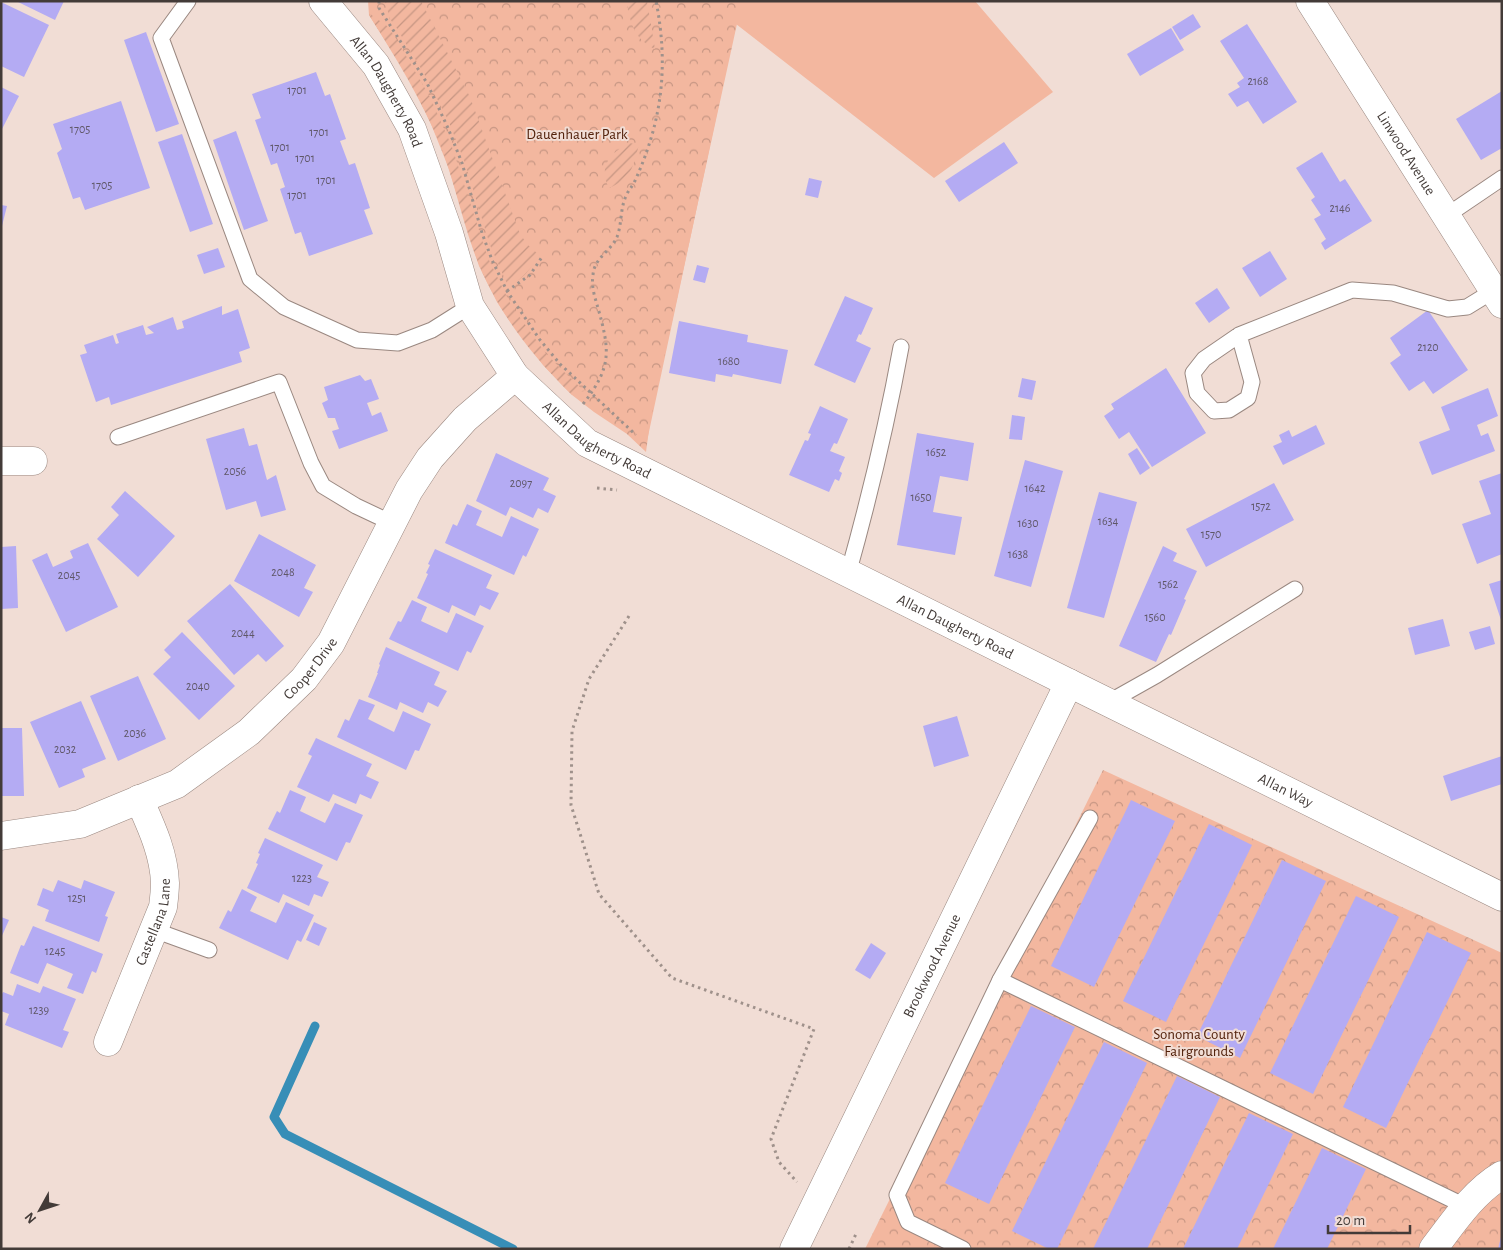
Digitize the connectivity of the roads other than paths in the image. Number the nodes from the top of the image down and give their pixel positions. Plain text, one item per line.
1 (188, 1) edge
2 (323, 1) edge
3 (1310, 1) edge
4 (1502, 178) edge
5 (1446, 216) junction
6 (1498, 298) edge
7 (470, 306) junction
8 (1239, 335) junction
9 (901, 347) dead end
10 (515, 376) junction
11 (118, 437) dead end
12 (1, 461) edge
13 (33, 461) dead end
14 (392, 523) junction
15 (848, 574) junction
16 (1295, 589) dead end
17 (1069, 683) junction
18 (1109, 702) junction
19 (140, 799) junction
20 (1090, 818) dead end
21 (1, 836) edge
22 (1502, 897) edge
23 (154, 930) junction
24 (209, 950) dead end
25 (1000, 980) junction
26 (108, 1042) dead end
27 (1502, 1175) edge
28 (1467, 1207) junction
29 (794, 1249) edge
30 (963, 1249) edge
31 (1433, 1249) edge

1 - 7 lane
2 - 7 street, Allan Daugherty Road
3 - 5 street, Linwood Avenue
4 - 5 lane
5 - 6 street, Linwood Avenue
6 - 8 lane
7 - 10 street, Allan Daugherty Road
8 - 8 lane
9 - 15 lane
10 - 14 street, Cooper Drive
10 - 15 street, Allan Daugherty Road
11 - 14 lane
12 - 13 street
14 - 19 street, Cooper Drive
15 - 17 street, Allan Daugherty Road
16 - 18 lane
17 - 18 street, Allan Way
17 - 29 street, Brookwood Avenue
18 - 22 street, Allan Way
19 - 21 street, Cooper Drive
19 - 23 street, Castellana Lane
20 - 25 lane
23 - 24 lane
23 - 26 street, Castellana Lane
25 - 28 lane
25 - 30 lane
27 - 28 street
28 - 31 street

